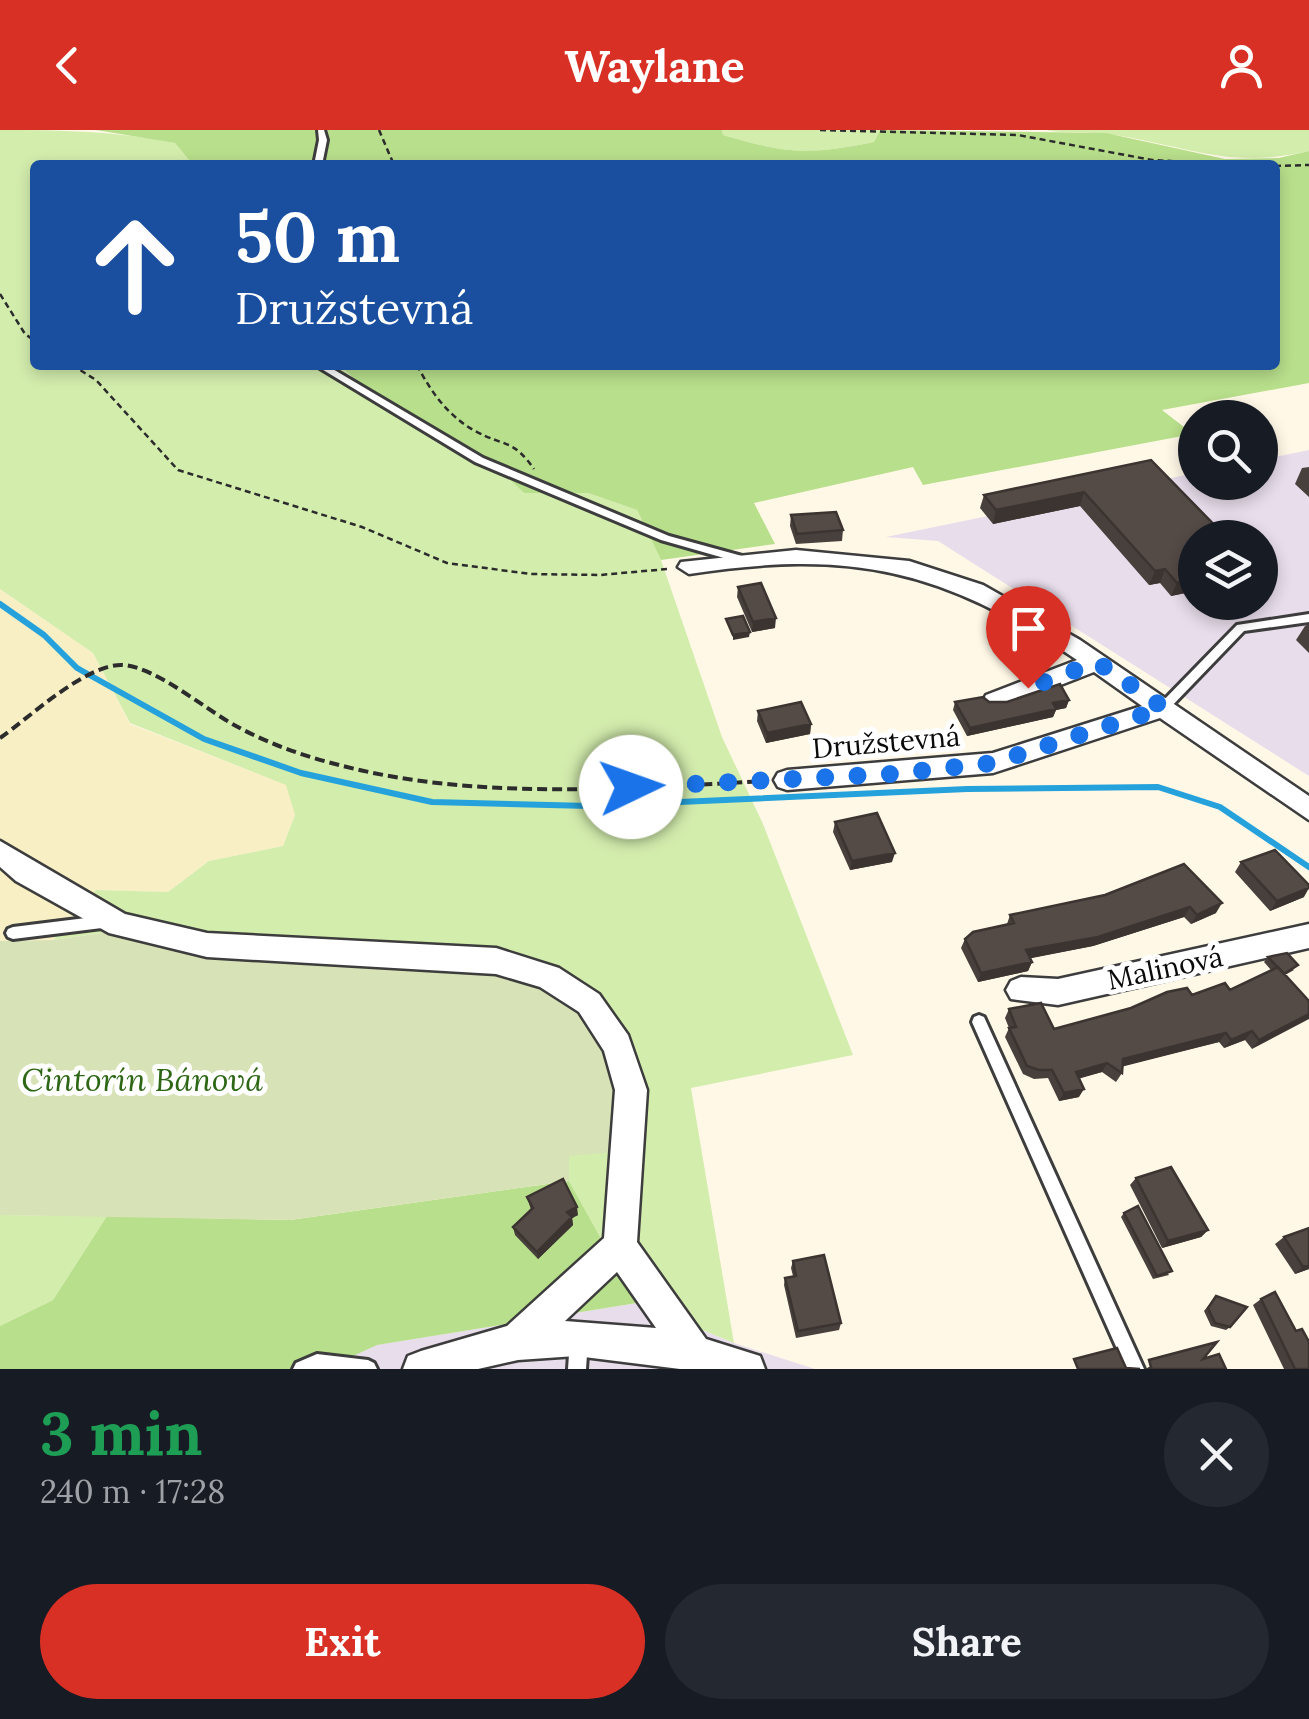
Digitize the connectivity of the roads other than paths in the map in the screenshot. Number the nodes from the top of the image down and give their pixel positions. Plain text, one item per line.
1 (321, 130) edge
2 (319, 160) edge
3 (328, 370) edge
4 (738, 558) junction
5 (689, 567) road end
6 (1309, 618) edge
7 (1097, 662) junction
8 (994, 701) edge
9 (1164, 708) junction
10 (787, 780) road end
11 (1309, 810) edge
12 (0, 852) edge
13 (111, 920) junction
14 (13, 933) dead end
15 (1309, 936) edge
16 (1021, 990) dead end
17 (979, 1022) dead end
18 (620, 1246) junction
19 (516, 1342) junction
20 (693, 1352) junction
21 (578, 1353) edge
22 (427, 1368) edge
23 (302, 1369) edge
24 (368, 1369) edge
25 (748, 1369) edge
26 (1135, 1369) edge

1 - 2 lane
3 - 4 lane
4 - 5 street
4 - 7 street
6 - 9 lane
7 - 8 street, Družstevná
7 - 9 street
9 - 10 street, Družstevná
9 - 11 street
12 - 13 street
13 - 14 lane
13 - 18 street
15 - 16 street, Malinová
17 - 26 lane
18 - 19 street
18 - 20 street
19 - 21 street
19 - 22 street
20 - 21 street
20 - 25 street
23 - 24 lane

